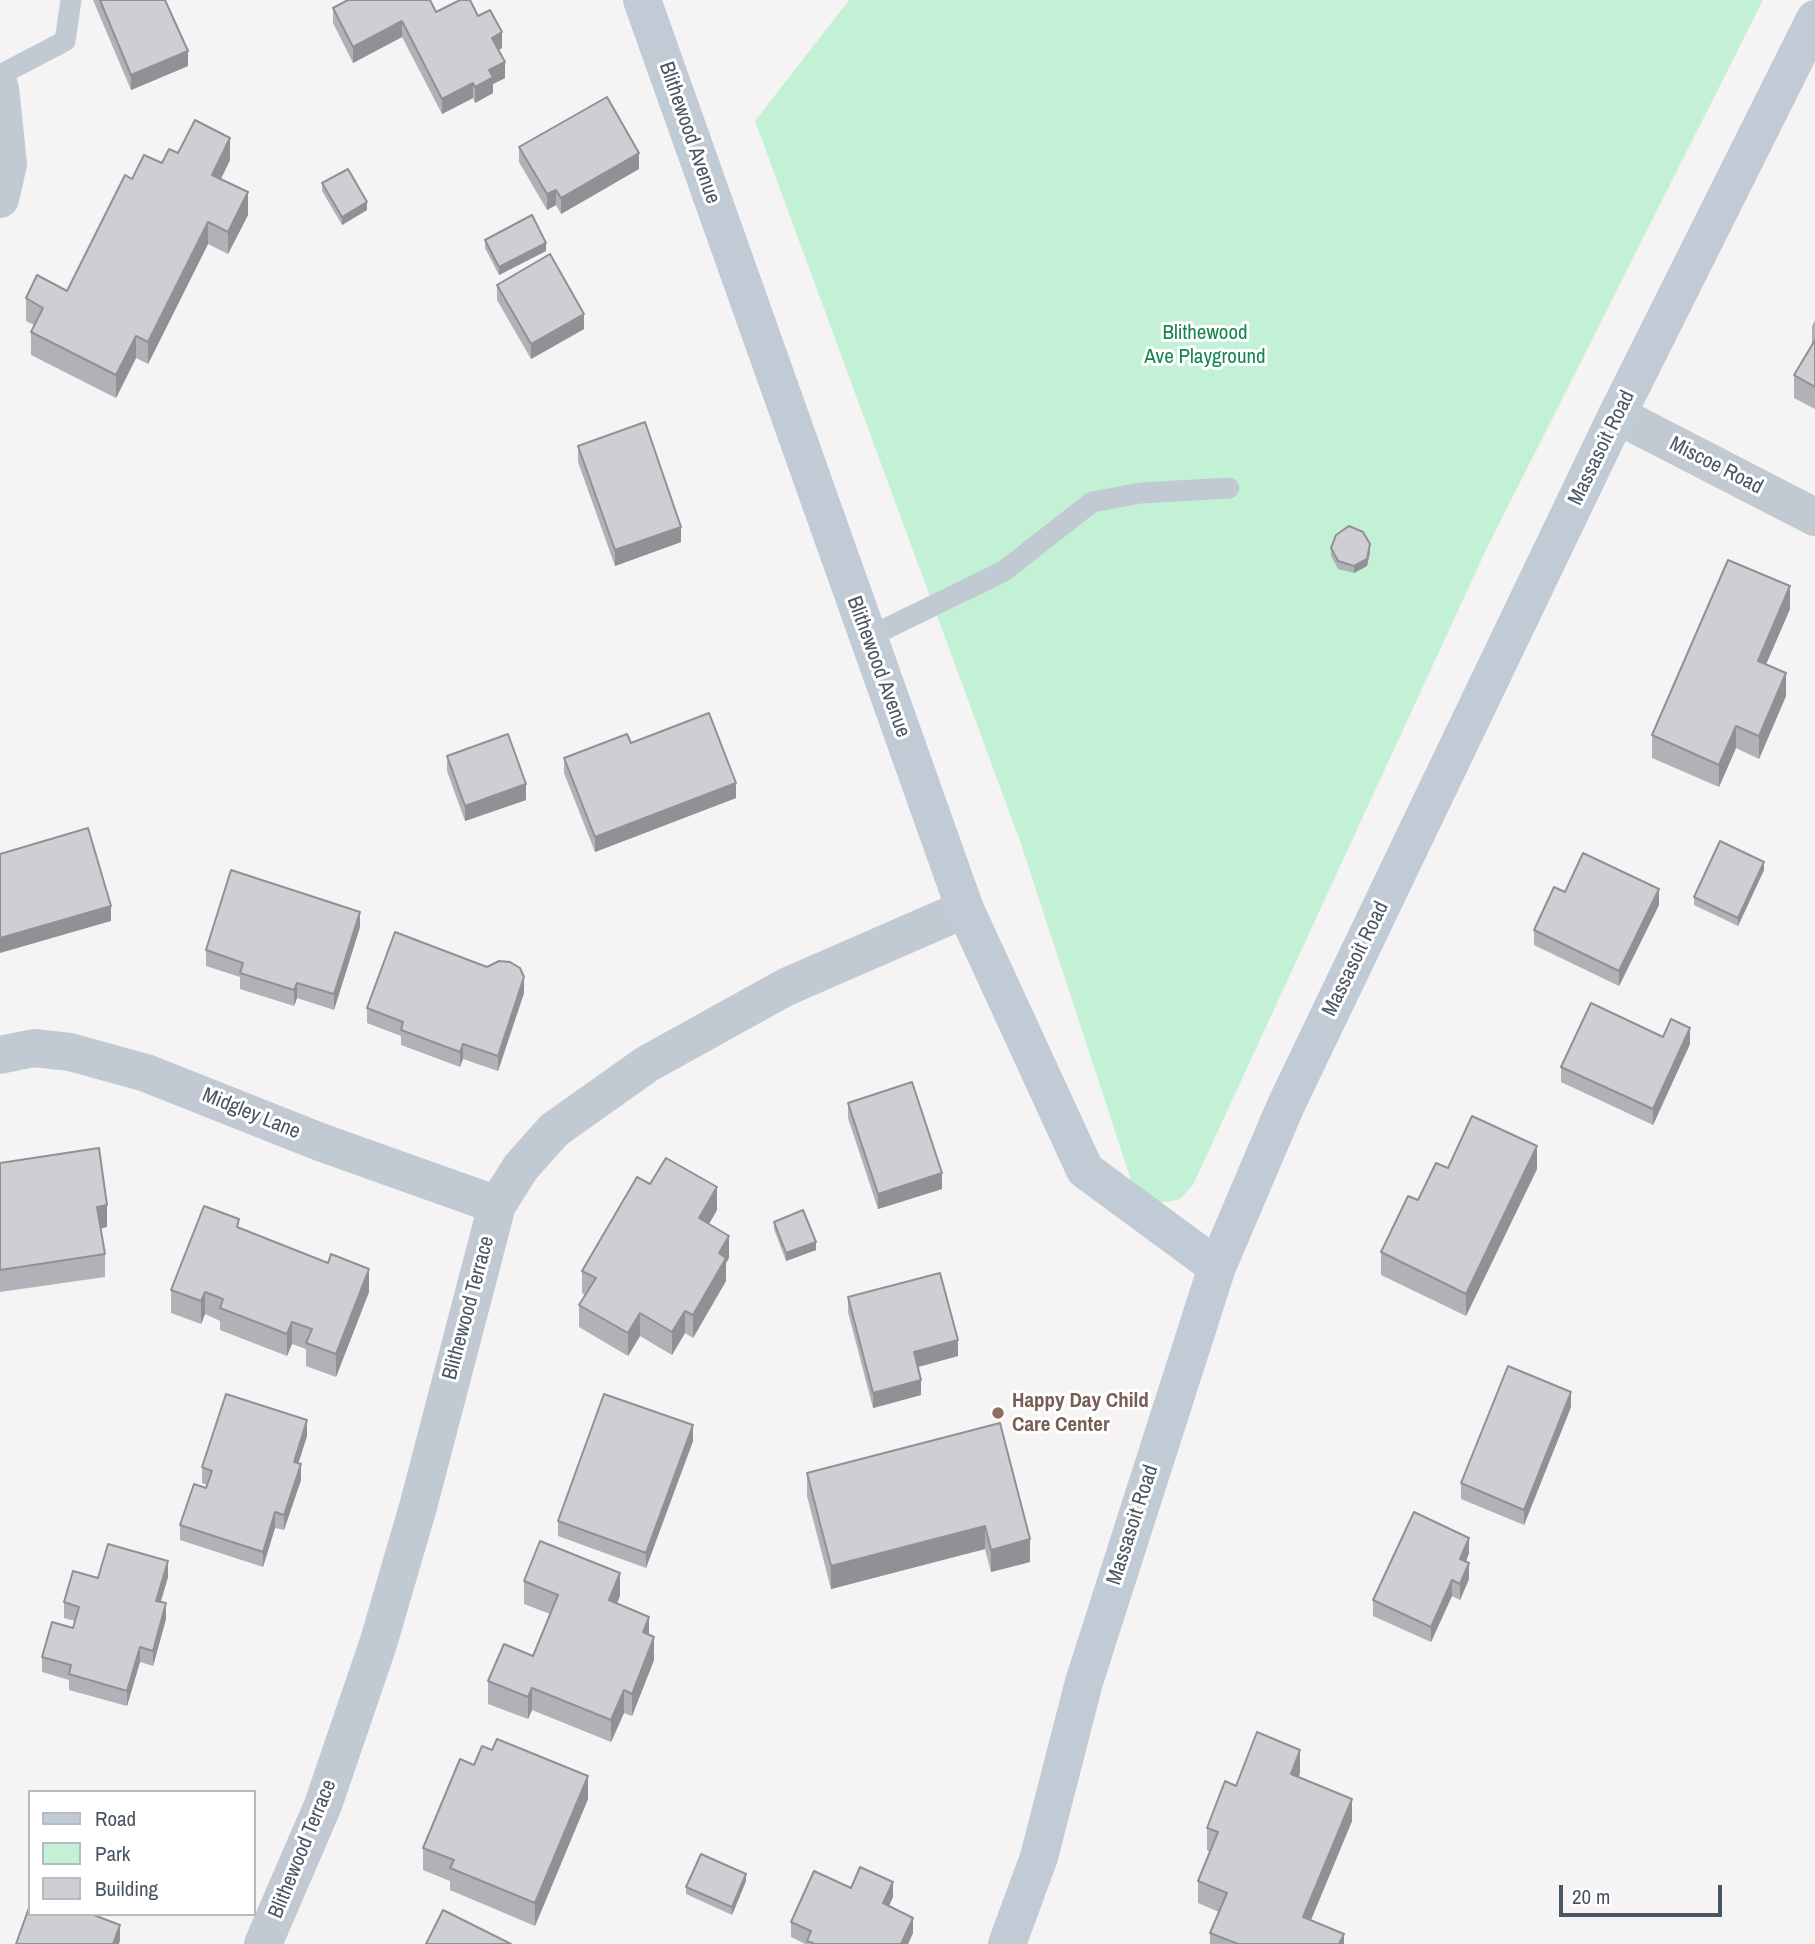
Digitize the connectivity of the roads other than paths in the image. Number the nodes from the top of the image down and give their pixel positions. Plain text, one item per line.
1 (71, 0) edge
2 (642, 0) edge
3 (1815, 19) edge
4 (0, 75) edge
5 (0, 88) edge
6 (0, 199) edge
7 (1617, 415) junction
8 (1229, 488) dead end
9 (1815, 517) edge
10 (867, 638) junction
11 (965, 909) junction
12 (0, 1055) edge
13 (497, 1205) junction
14 (1217, 1267) junction
15 (263, 1944) edge
16 (1007, 1944) edge

1 - 4 lane
2 - 10 main road, Blithewood Avenue
3 - 7 main road, Massasoit Road
5 - 6 street
7 - 9 street, Miscoe Road
7 - 14 main road, Massasoit Road
8 - 10 lane
10 - 11 main road, Blithewood Avenue
11 - 13 street, Blithewood Terrace
11 - 14 main road, Blithewood Avenue
12 - 13 street, Midgley Lane
13 - 15 street, Blithewood Terrace
14 - 16 main road, Massasoit Road

